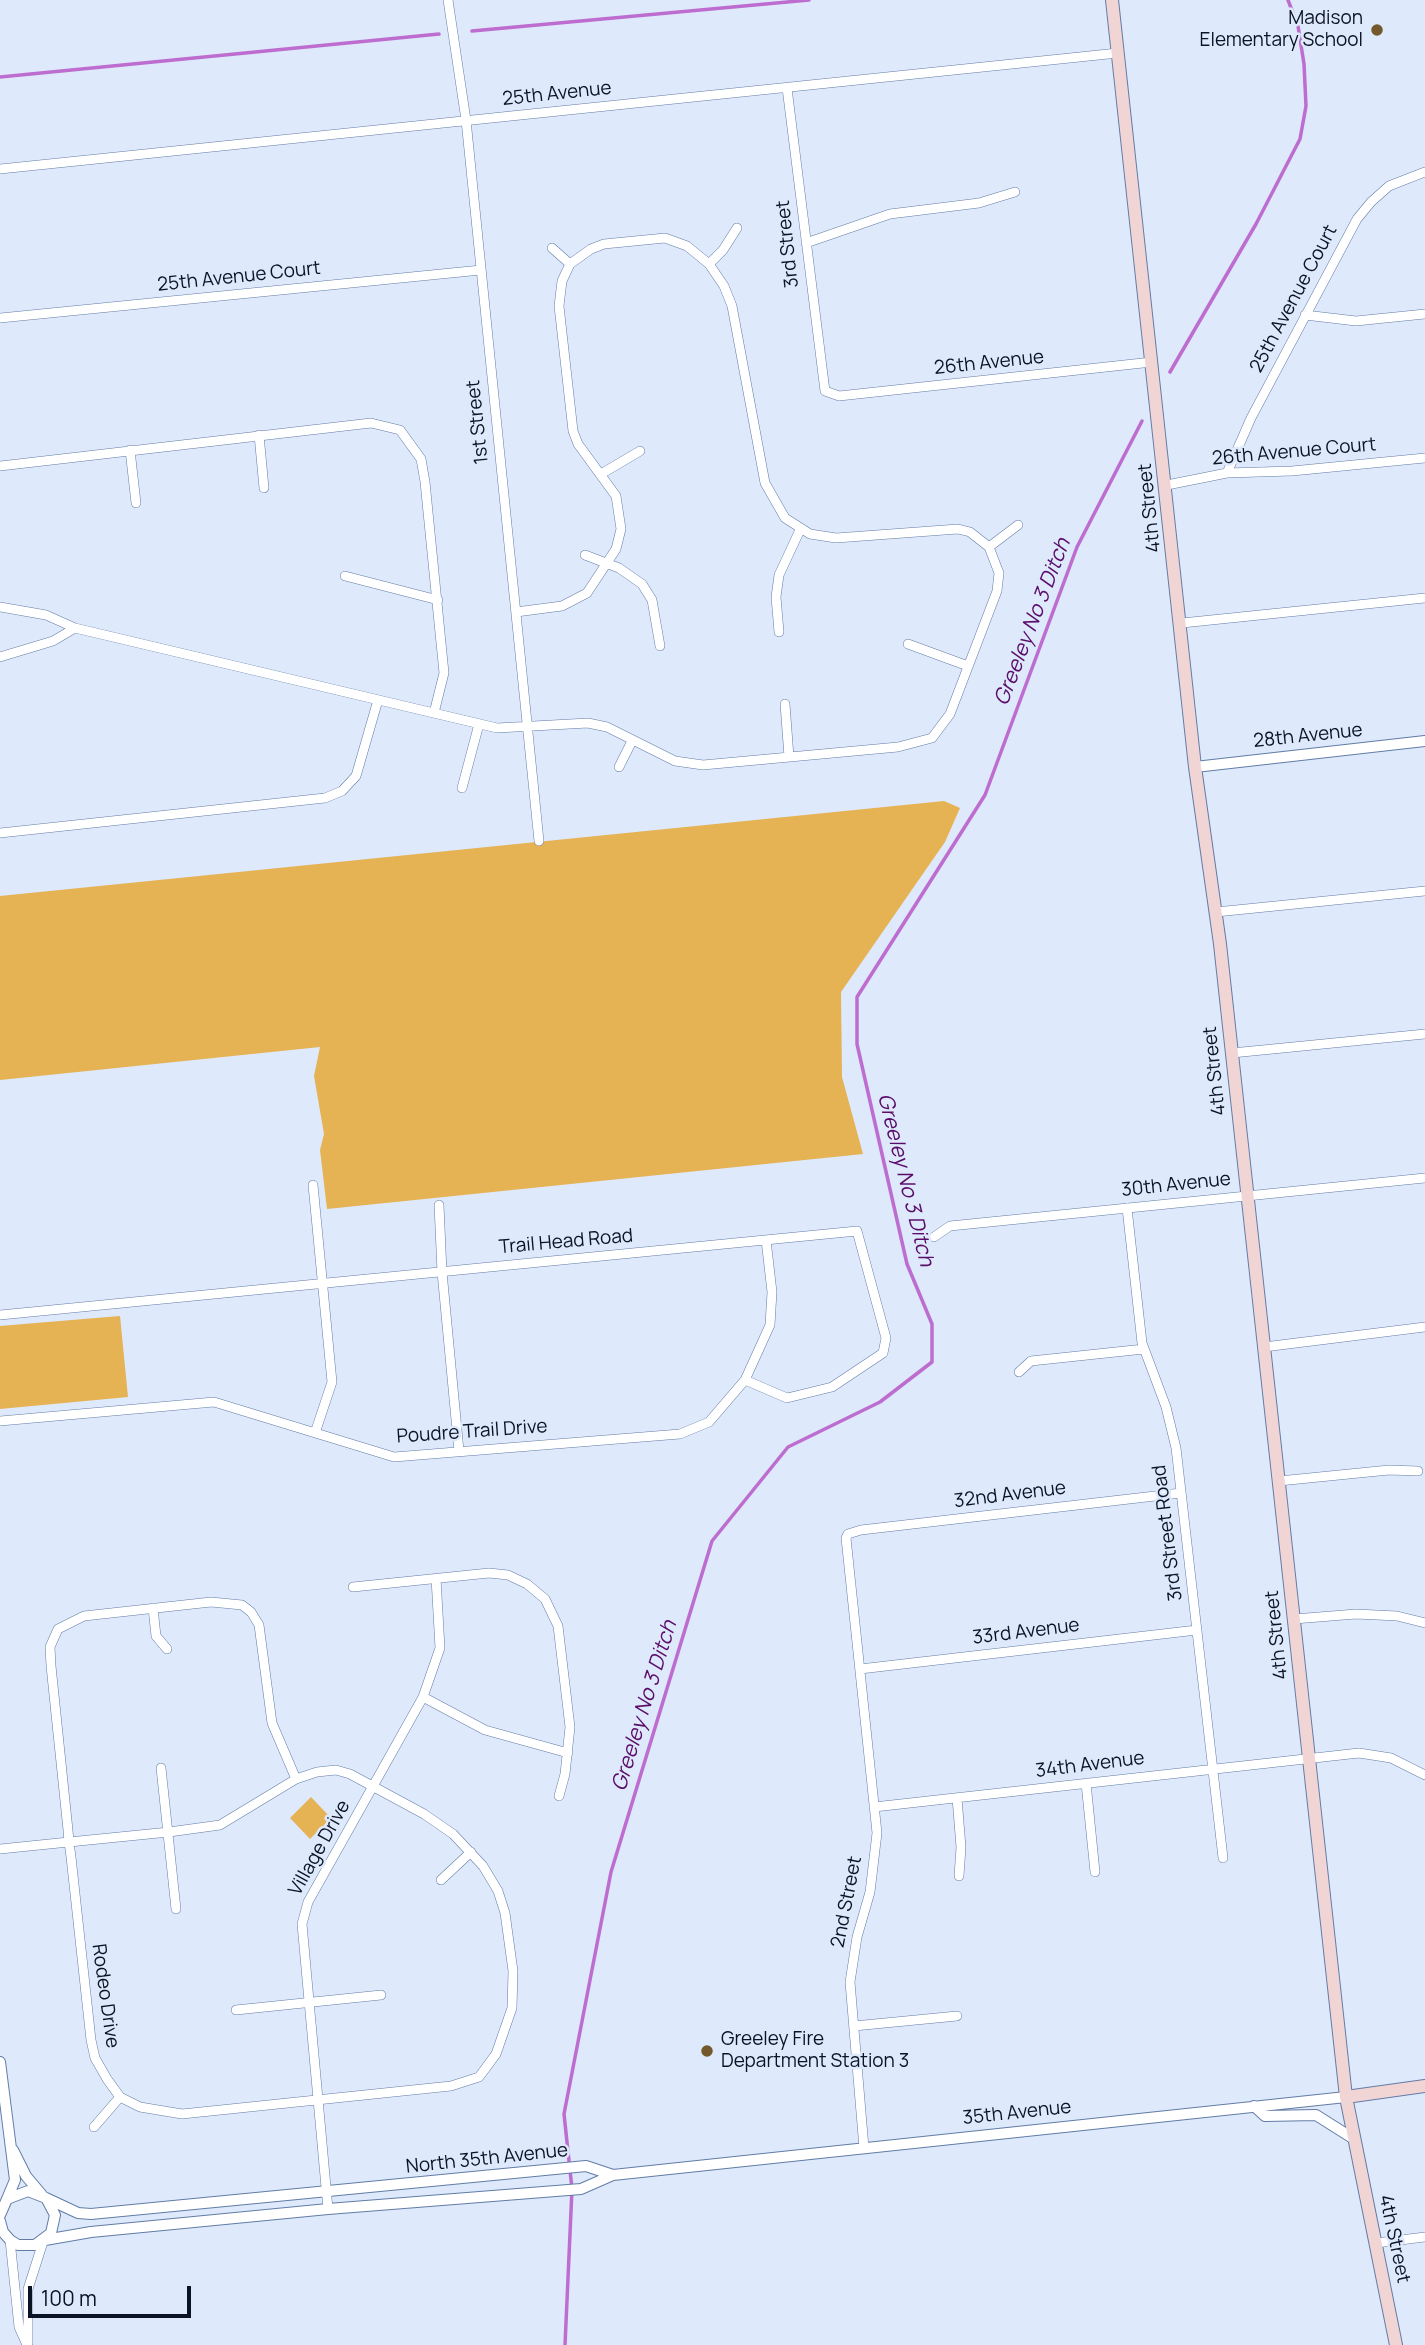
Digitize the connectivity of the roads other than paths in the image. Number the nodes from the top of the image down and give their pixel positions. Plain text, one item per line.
1 (449, 0) edge
2 (1112, 0) edge
3 (1118, 53) junction
4 (787, 88) junction
5 (466, 120) junction
6 (0, 169) edge
7 (1425, 172) edge
8 (1015, 192) dead end
9 (737, 228) dead end
10 (806, 243) junction
11 (552, 248) dead end
12 (570, 264) junction
13 (709, 264) junction
14 (481, 270) junction
15 (1425, 314) edge
16 (1305, 315) junction
17 (0, 318) edge
18 (1152, 362) junction
19 (830, 393) joint
20 (258, 435) junction
21 (130, 450) junction
22 (640, 451) dead end
23 (1425, 458) edge
24 (0, 466) edge
25 (1227, 473) junction
26 (601, 474) junction
27 (1167, 485) junction
28 (264, 488) dead end
29 (136, 503) dead end
30 (1018, 525) dead end
31 (800, 530) junction
32 (989, 547) junction
33 (585, 555) dead end
34 (607, 564) junction
35 (345, 576) dead end
36 (1425, 598) edge
37 (438, 600) junction
38 (0, 607) edge
39 (516, 612) junction
40 (1182, 623) junction
41 (75, 628) junction
42 (779, 632) dead end
43 (908, 644) dead end
44 (660, 646) dead end
45 (0, 657) edge
46 (968, 666) junction
47 (378, 700) junction
48 (785, 704) dead end
49 (434, 713) junction
50 (479, 724) junction
51 (528, 729) junction
52 (632, 741) junction
53 (1425, 741) edge
54 (789, 757) junction
55 (619, 767) dead end
56 (1195, 767) junction
57 (462, 789) dead end
58 (0, 833) edge
59 (539, 841) dead end
60 (1425, 891) edge
61 (1216, 912) junction
62 (1425, 1034) edge
63 (1232, 1053) junction
64 (1425, 1178) edge
65 (313, 1185) dead end
66 (1248, 1196) junction
67 (439, 1205) dead end
68 (1127, 1208) junction
69 (934, 1237) dead end
70 (766, 1240) junction
71 (442, 1272) junction
72 (324, 1283) junction
73 (0, 1315) edge
74 (1425, 1327) edge
75 (1264, 1347) junction
76 (1144, 1349) junction
77 (1019, 1372) dead end
78 (745, 1380) junction
79 (0, 1421) edge
80 (315, 1433) junction
81 (459, 1451) junction
82 (1418, 1471) dead end
83 (1279, 1481) junction
84 (1181, 1493) junction
85 (846, 1538) joint
86 (436, 1578) junction
87 (354, 1587) dead end
88 (153, 1608) junction
89 (1294, 1619) junction
90 (1425, 1623) edge
91 (1197, 1630) junction
92 (167, 1649) dead end
93 (860, 1669) junction
94 (423, 1697) junction
95 (568, 1753) junction
96 (1309, 1759) junction
97 (161, 1768) dead end
98 (1213, 1769) junction
99 (1425, 1775) edge
100 (296, 1779) junction
101 (1086, 1783) junction
102 (374, 1786) junction
103 (559, 1796) dead end
104 (957, 1798) junction
105 (874, 1807) junction
106 (169, 1832) junction
107 (69, 1842) junction
108 (0, 1849) edge
109 (471, 1852) junction
110 (1223, 1858) dead end
111 (1095, 1872) dead end
112 (960, 1876) dead end
113 (441, 1880) dead end
114 (176, 1909) dead end
115 (381, 1995) dead end
116 (308, 2002) junction
117 (236, 2010) dead end
118 (957, 2016) dead end
119 (854, 2026) junction
120 (0, 2062) edge
121 (1425, 2086) edge
122 (1346, 2096) junction
123 (120, 2097) junction
124 (318, 2100) junction
125 (1254, 2106) junction
126 (94, 2127) dead end
127 (1354, 2140) junction
128 (8, 2142) junction
129 (864, 2148) junction
130 (613, 2175) junction
131 (327, 2192) junction
132 (44, 2196) junction
133 (4, 2203) edge
134 (328, 2208) junction
135 (0, 2215) edge
136 (0, 2221) edge
137 (1425, 2237) edge
138 (6, 2238) edge
139 (44, 2241) junction
140 (1376, 2243) junction
141 (28, 2345) edge
142 (1396, 2345) edge

1 - 5 street, 1st Street
2 - 3 main road, 4th Street
3 - 4 street, 25th Avenue
3 - 18 main road, 4th Street
4 - 5 street, 25th Avenue
4 - 10 street, 3rd Street
5 - 6 street, 25th Avenue
5 - 14 street, 1st Street
7 - 16 street, 25th Avenue Court
8 - 10 street
9 - 13 street
10 - 19 street, 3rd Street
11 - 12 street
12 - 13 street
12 - 26 street
13 - 31 street
14 - 17 street, 25th Avenue Court
14 - 39 street, 1st Street
15 - 16 street
16 - 25 street, 25th Avenue Court
18 - 19 street, 26th Avenue
18 - 27 main road, 4th Street
20 - 21 street
20 - 28 street
20 - 37 street
21 - 24 street
21 - 29 street
22 - 26 street
23 - 25 street, 26th Avenue Court
25 - 27 street, 26th Avenue Court
26 - 34 street
27 - 40 main road, 4th Street
30 - 32 street
31 - 32 street
31 - 42 street
32 - 46 street
33 - 34 street
34 - 39 street
34 - 44 street
35 - 37 street
36 - 40 street
37 - 49 street
38 - 41 street
39 - 51 street, 1st Street
40 - 56 main road, 4th Street
41 - 45 street
41 - 47 street
43 - 46 street
46 - 54 street
47 - 49 street
47 - 58 street
48 - 54 street
49 - 50 street
50 - 51 street
50 - 57 street
51 - 52 street
51 - 59 street, 1st Street
52 - 54 street
52 - 55 street
53 - 56 street, 28th Avenue
56 - 61 main road, 4th Street
60 - 61 street
61 - 63 main road, 4th Street
62 - 63 street
63 - 66 main road, 4th Street
64 - 66 street, 30th Avenue
65 - 72 street
66 - 68 street, 30th Avenue
66 - 75 main road, 4th Street
67 - 71 street
68 - 69 street, 30th Avenue
68 - 76 street, 3rd Street Road
70 - 71 street, Trail Head Road
70 - 78 street, Poudre Trail Drive
70 - 78 street, Trail Head Road
71 - 72 street, Trail Head Road
71 - 81 street
72 - 73 street, Trail Head Road
72 - 80 street
74 - 75 street
75 - 83 main road, 4th Street
76 - 77 street
76 - 84 street, 3rd Street Road
78 - 81 street, Poudre Trail Drive
79 - 80 street, Poudre Trail Drive
80 - 81 street, Poudre Trail Drive
82 - 83 street
83 - 89 main road, 4th Street
84 - 85 street, 32nd Avenue
84 - 91 street, 3rd Street Road
85 - 93 street, 2nd Street
86 - 87 street
86 - 94 street, Village Drive
86 - 95 street
88 - 92 street
88 - 100 street, Rodeo Drive
88 - 107 street, Rodeo Drive
89 - 90 street
89 - 96 main road, 4th Street
91 - 93 street, 33rd Avenue
91 - 98 street, 3rd Street Road
93 - 105 street, 2nd Street
94 - 95 street
94 - 102 street, Village Drive
95 - 103 street
96 - 98 street, 34th Avenue
96 - 99 street, 34th Avenue
96 - 122 main road, 4th Street
97 - 106 street
98 - 101 street, 34th Avenue
98 - 110 street, 3rd Street Road
100 - 102 street
100 - 106 street
101 - 104 street, 34th Avenue
101 - 111 street
102 - 109 street
102 - 116 street, Village Drive
104 - 105 street, 34th Avenue
104 - 112 street
105 - 119 street, 2nd Street
106 - 107 street
106 - 114 street
107 - 108 street
107 - 123 street, Rodeo Drive
109 - 113 street
109 - 124 street
115 - 116 street
116 - 117 street
116 - 124 street, Village Drive
118 - 119 street
119 - 129 street, 2nd Street
120 - 128 street
121 - 122 main road, 35th Avenue
122 - 125 street, 35th Avenue
122 - 127 main road, 4th Street
123 - 124 street
123 - 126 street
124 - 131 street, Village Drive
125 - 127 street
125 - 129 street, 35th Avenue
127 - 140 main road, 4th Street
128 - 132 street
128 - 133 street
129 - 130 street, 35th Avenue
130 - 131 street, North 35th Avenue
130 - 134 street, North 35th Avenue
131 - 132 street, North 35th Avenue
131 - 134 street, Village Drive
132 - 133 street
132 - 139 street
133 - 135 street
134 - 139 street, North 35th Avenue
136 - 138 street
137 - 140 street
138 - 139 street, North 35th Avenue
138 - 141 street
139 - 141 street
140 - 142 main road, 4th Street

